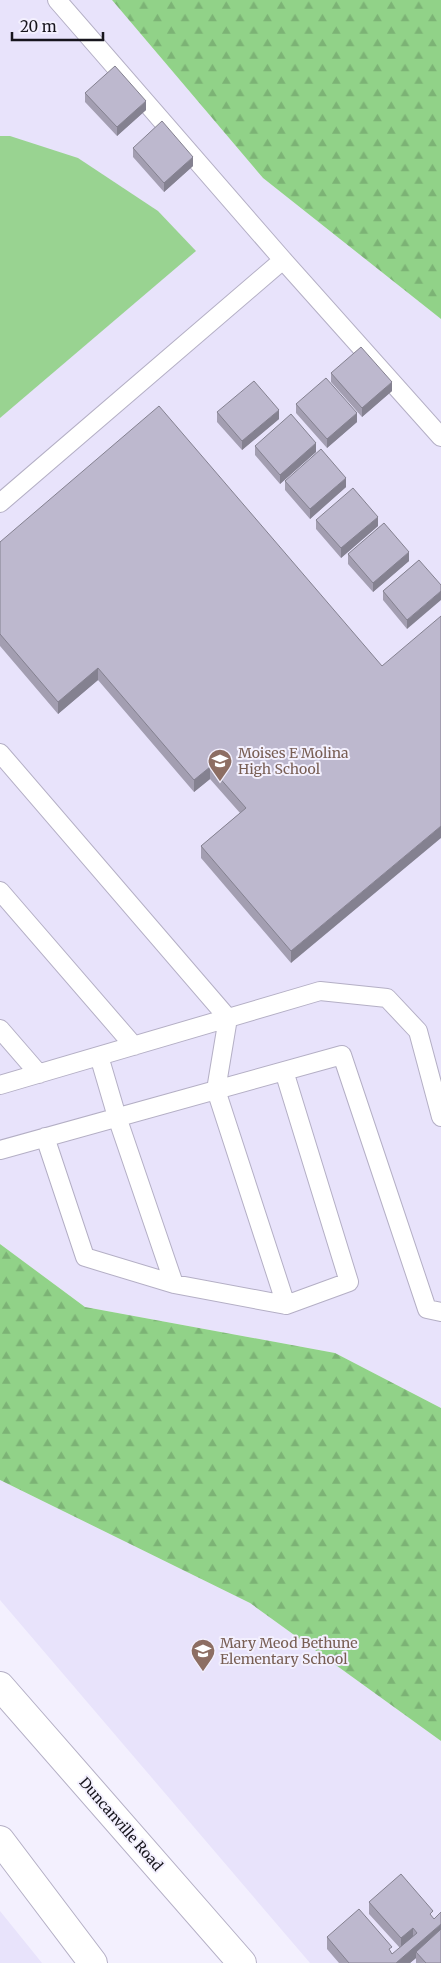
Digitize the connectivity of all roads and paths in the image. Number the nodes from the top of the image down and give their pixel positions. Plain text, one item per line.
1 (57, 0) edge
2 (283, 260) junction
3 (441, 437) edge
4 (0, 503) edge
5 (0, 753) edge
6 (0, 890) edge
7 (228, 1018) junction
8 (0, 1029) edge
9 (134, 1046) junction
10 (99, 1056) junction
11 (284, 1071) junction
12 (38, 1074) junction
13 (0, 1085) edge
14 (216, 1090) junction
15 (117, 1117) junction
16 (441, 1117) edge
17 (45, 1137) junction
18 (0, 1150) edge
19 (174, 1284) junction
20 (286, 1305) junction
21 (441, 1312) edge
22 (0, 1686) edge
23 (0, 1840) edge
24 (93, 1963) edge
25 (242, 1963) edge

1 - 2 lane
2 - 3 lane
2 - 4 lane
5 - 7 lane
6 - 9 lane
7 - 9 lane
7 - 14 lane
7 - 16 lane
8 - 12 lane
9 - 10 lane
10 - 12 lane
10 - 15 lane
11 - 14 lane
11 - 20 lane
11 - 21 lane
12 - 13 lane
14 - 15 lane
14 - 20 lane
15 - 17 lane
15 - 19 lane
17 - 18 lane
17 - 19 lane
19 - 20 lane
22 - 25 main road, Duncanville Road
23 - 24 main road

